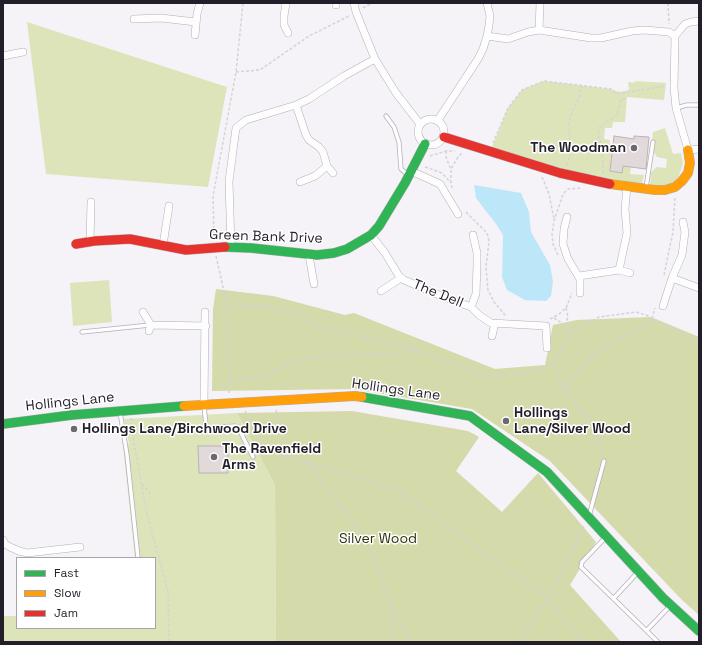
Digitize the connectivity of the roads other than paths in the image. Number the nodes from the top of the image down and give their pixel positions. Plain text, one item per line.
1 (200, 3) edge
2 (286, 3) edge
3 (354, 3) edge
4 (487, 3) edge
5 (540, 3) edge
6 (134, 19) dead end
7 (699, 21) edge
8 (196, 22) junction
9 (539, 30) junction
10 (288, 33) dead end
11 (195, 35) dead end
12 (487, 36) junction
13 (676, 36) junction
14 (23, 52) dead end
15 (3, 56) edge
16 (375, 60) junction
17 (296, 105) junction
18 (699, 105) edge
19 (676, 108) junction
20 (386, 116) dead end
21 (438, 120) junction
22 (420, 124) junction
23 (444, 137) junction
24 (653, 142) dead end
25 (425, 144) junction
26 (699, 149) edge
27 (688, 150) junction
28 (327, 166) junction
29 (412, 169) junction
30 (333, 173) dead end
31 (300, 182) dead end
32 (627, 186) junction
33 (646, 188) junction
34 (90, 202) dead end
35 (169, 206) dead end
36 (461, 212) road end
37 (567, 217) dead end
38 (683, 222) dead end
39 (371, 234) junction
40 (473, 235) dead end
41 (90, 242) junction
42 (76, 244) dead end
43 (163, 245) junction
44 (230, 247) junction
45 (309, 255) junction
46 (619, 270) junction
47 (630, 273) dead end
48 (579, 276) junction
49 (401, 278) junction
50 (672, 278) junction
51 (314, 284) dead end
52 (699, 288) edge
53 (381, 290) dead end
54 (580, 293) dead end
55 (660, 305) road end
56 (471, 307) junction
57 (143, 312) dead end
58 (205, 312) dead end
59 (495, 323) junction
60 (206, 326) junction
61 (150, 328) junction
62 (82, 332) dead end
63 (492, 336) dead end
64 (547, 348) dead end
65 (204, 404) junction
66 (120, 411) junction
67 (3, 424) edge
68 (254, 457) dead end
69 (604, 461) road end
70 (588, 517) junction
71 (606, 536) junction
72 (3, 540) edge
73 (80, 547) dead end
74 (6, 549) edge
75 (138, 557) edge
76 (639, 572) junction
77 (614, 598) junction
78 (671, 605) junction
79 (647, 630) junction
80 (699, 631) edge
81 (658, 642) edge

1 - 8 street
2 - 10 street
3 - 16 street
4 - 12 street
5 - 9 street
6 - 8 street
7 - 13 street
8 - 11 street
9 - 12 street
9 - 13 street
12 - 21 street
13 - 19 street
14 - 15 street
16 - 17 street
16 - 22 street
17 - 28 street
17 - 44 street
18 - 19 lane
19 - 27 street
20 - 29 lane
21 - 22 street
21 - 23 street
22 - 25 street
23 - 25 street
23 - 32 street
24 - 33 lane
25 - 29 street, Green Bank Drive
26 - 27 street
27 - 33 street
28 - 30 street
28 - 31 street
29 - 36 street
29 - 39 street, Green Bank Drive
32 - 33 street
32 - 46 street
34 - 41 street
35 - 43 street
37 - 48 street
38 - 50 street
39 - 45 street, Green Bank Drive
39 - 49 street, The Dell
40 - 56 street
41 - 42 street, Green Bank Drive
41 - 43 street, Green Bank Drive
43 - 44 street, Green Bank Drive
44 - 45 street, Green Bank Drive
45 - 51 street
46 - 47 street
46 - 48 street
48 - 54 street
49 - 53 street, The Dell
49 - 56 street, The Dell
50 - 52 street
50 - 55 street
56 - 59 street, The Dell
57 - 61 street
58 - 60 street
59 - 63 street
59 - 64 street, The Dell
60 - 61 street
60 - 65 street
61 - 62 lane
65 - 66 street, Hollings Lane
65 - 68 lane
65 - 70 street, Hollings Lane
66 - 67 street, Hollings Lane
66 - 75 lane
69 - 70 lane
70 - 71 street, Hollings Lane
71 - 76 street, Hollings Lane
71 - 77 lane
72 - 74 street
73 - 74 street
76 - 77 lane
76 - 78 street, Hollings Lane
77 - 79 lane
78 - 79 lane
78 - 80 street, Hollings Lane
79 - 81 lane

